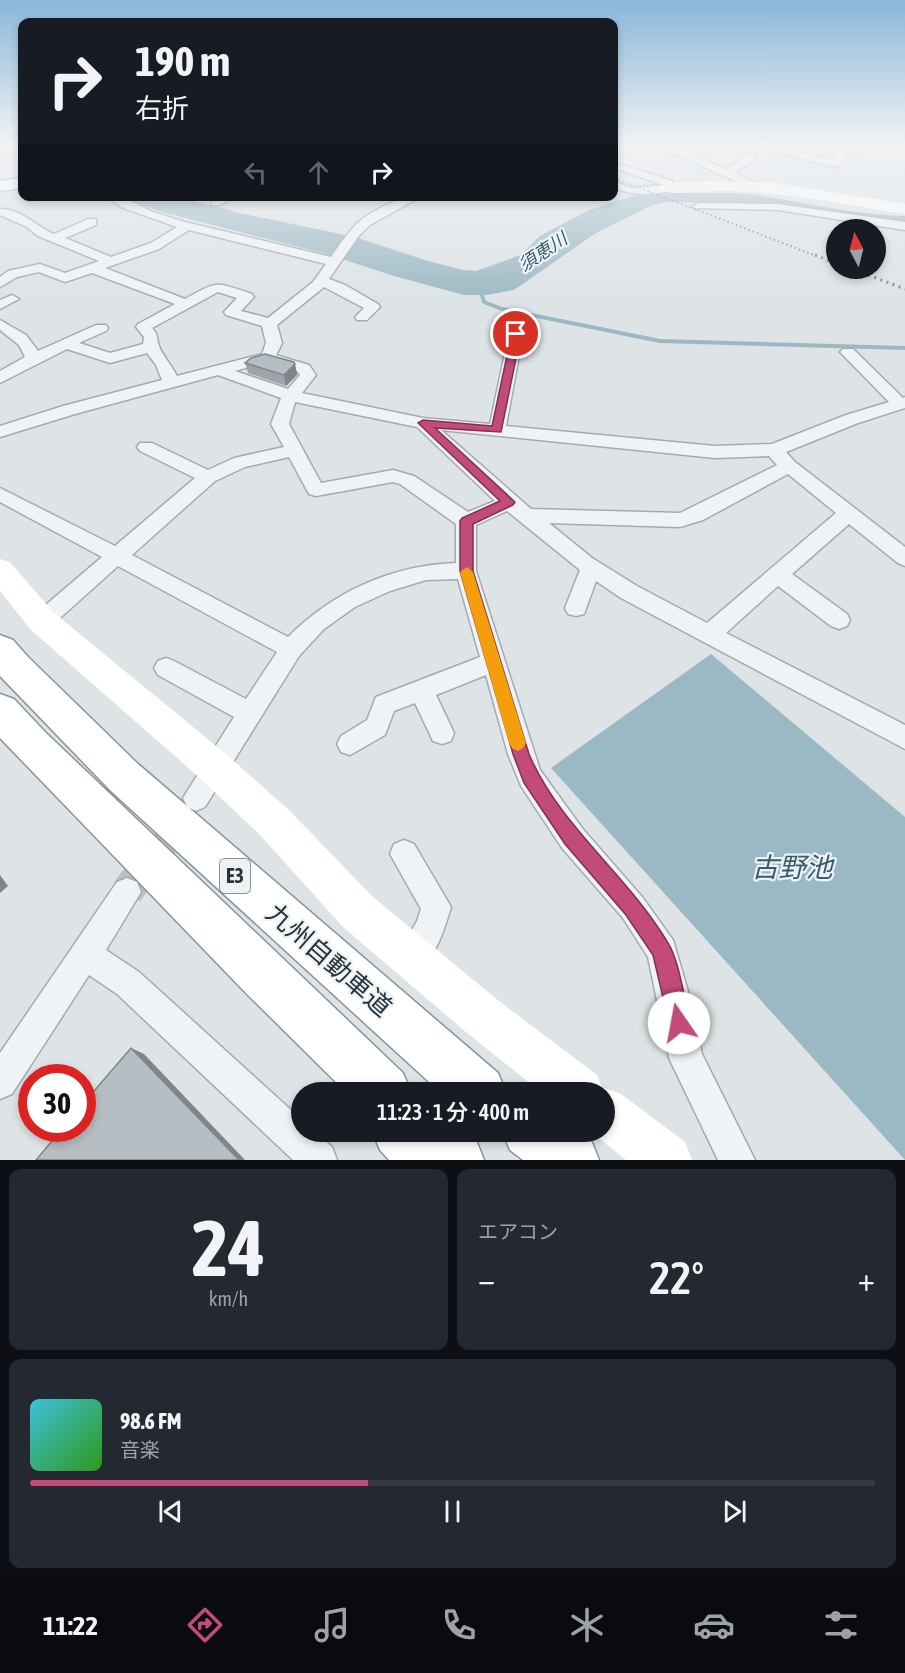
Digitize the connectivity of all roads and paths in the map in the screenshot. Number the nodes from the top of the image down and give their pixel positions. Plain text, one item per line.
1 (824, 196) edge
2 (118, 201) edge
3 (220, 201) edge
4 (407, 201) edge
5 (216, 203) dead end
6 (699, 206) dead end
7 (3, 212) dead end
8 (902, 219) edge
9 (92, 222) dead end
10 (189, 225) junction
11 (57, 237) junction
12 (337, 261) junction
13 (112, 262) junction
14 (92, 268) junction
15 (321, 281) junction
16 (0, 283) edge
17 (0, 292) edge
18 (187, 304) junction
19 (0, 305) edge
20 (362, 316) dead end
21 (0, 324) edge
22 (269, 324) junction
23 (101, 328) dead end
24 (516, 334) dead end
25 (66, 344) junction
26 (151, 347) junction
27 (848, 352) dead end
28 (268, 357) junction
29 (33, 359) junction
30 (218, 370) junction
31 (0, 378) edge
32 (171, 383) junction
33 (290, 396) junction
34 (902, 403) edge
35 (423, 423) junction
36 (497, 430) junction
37 (0, 432) edge
38 (146, 447) dead end
39 (294, 450) junction
40 (774, 450) junction
41 (789, 466) junction
42 (208, 477) junction
43 (0, 494) edge
44 (517, 509) junction
45 (849, 513) junction
46 (466, 521) junction
47 (116, 556) junction
48 (905, 558) edge
49 (591, 567) junction
50 (0, 570) edge
51 (466, 571) junction
52 (778, 575) junction
53 (576, 608) dead end
54 (839, 620) dead end
55 (42, 621) junction
56 (709, 634) junction
57 (291, 649) junction
58 (0, 650) edge
59 (494, 662) junction
60 (166, 668) dead end
61 (421, 690) junction
62 (0, 711) edge
63 (249, 713) junction
64 (442, 733) dead end
65 (905, 738) edge
66 (350, 744) dead end
67 (205, 782) junction
68 (404, 854) dead end
69 (127, 892) tunnel mouth
70 (86, 954) junction
71 (412, 957) junction
72 (261, 974) junction
73 (0, 1082) edge
74 (350, 1082) edge
75 (374, 1082) edge
76 (468, 1082) edge
77 (567, 1082) edge
78 (615, 1120) edge
79 (410, 1142) edge
80 (437, 1142) edge
81 (536, 1142) edge
82 (545, 1142) edge
83 (319, 1160) edge
84 (427, 1160) edge
85 (456, 1160) edge
86 (556, 1160) edge
87 (571, 1160) edge
88 (667, 1160) edge
89 (737, 1160) edge

1 - 8 street
2 - 10 street
3 - 5 street
4 - 12 street
6 - 8 street
7 - 11 street
9 - 11 street
10 - 12 street
10 - 13 street
11 - 13 street
12 - 15 street
13 - 14 street
14 - 16 street
14 - 18 street
15 - 20 street
15 - 22 street
17 - 19 street
18 - 22 street
18 - 26 street
21 - 29 street
22 - 28 street
23 - 25 street
24 - 36 street
25 - 26 street
25 - 29 street
26 - 32 street
27 - 34 street
28 - 30 street
28 - 33 street
29 - 31 street
30 - 32 street
30 - 33 street
32 - 37 street
33 - 35 street
33 - 39 street
34 - 40 street
35 - 36 street
35 - 44 street
36 - 40 street
38 - 42 street
39 - 42 street
39 - 46 street
40 - 41 street
41 - 44 street
41 - 45 street
42 - 47 street
43 - 47 street
44 - 46 street
44 - 49 street
45 - 48 street
45 - 52 street
46 - 51 street
47 - 55 street
47 - 57 street
49 - 53 street
49 - 56 street
50 - 55 street
51 - 57 street
51 - 59 street
52 - 54 street
52 - 56 street
55 - 67 street
56 - 65 street
57 - 63 street
58 - 76 main road, 九州自動車道 / E3
59 - 61 street
59 - 89 street
60 - 63 street
61 - 64 street
61 - 66 street
62 - 72 main road, E3
63 - 67 street
67 - 71 street
68 - 71 street
69 - 70 street
70 - 73 street
70 - 83 street
71 - 77 street
72 - 74 main road
72 - 75 main road, E3
78 - 88 street
79 - 84 main road
80 - 85 main road
81 - 86 main road
82 - 87 main road

